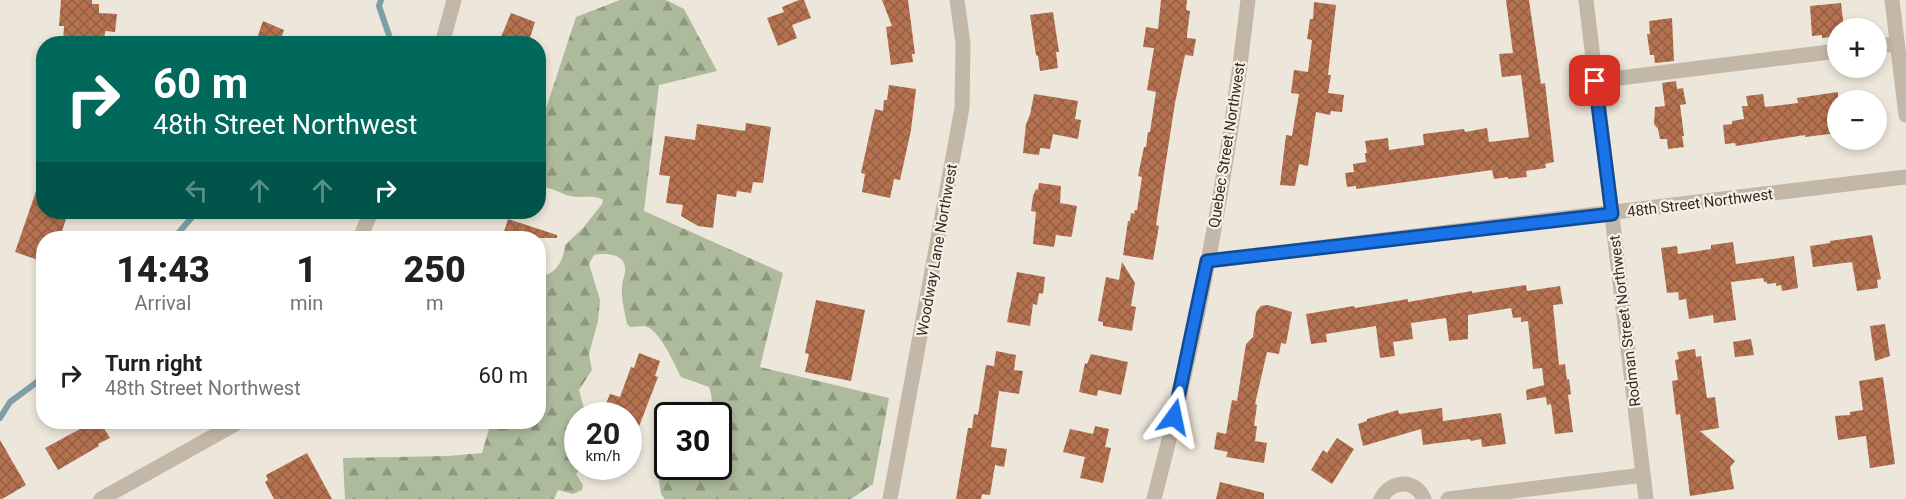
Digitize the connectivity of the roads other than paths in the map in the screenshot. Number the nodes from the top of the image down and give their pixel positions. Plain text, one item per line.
1 (454, 0) edge
2 (957, 0) edge
3 (1248, 0) edge
4 (1586, 0) edge
5 (1892, 0) edge
6 (444, 36) edge
7 (1897, 44) junction
8 (1887, 45) edge
9 (1827, 52) edge
10 (1595, 81) junction
11 (1906, 116) edge
12 (1906, 177) edge
13 (1612, 214) junction
14 (1207, 261) junction
15 (226, 429) edge
16 (1643, 475) junction
17 (101, 499) edge
18 (890, 499) edge
19 (1154, 499) edge
20 (1382, 499) edge
21 (1424, 499) edge
22 (1448, 499) edge
23 (1646, 499) edge

1 - 6 street
2 - 18 street, Woodway Lane Northwest
3 - 14 street, Quebec Street Northwest
4 - 10 street, Rodman Street Northwest
5 - 7 street
7 - 8 street
7 - 11 street
9 - 10 street
10 - 13 street, Rodman Street Northwest
12 - 13 street, 48th Street Northwest
13 - 14 street, 48th Street Northwest
13 - 16 street, Rodman Street Northwest
14 - 19 street, Quebec Street Northwest
15 - 17 street
16 - 22 street
16 - 23 street, Rodman Street Northwest
20 - 21 street

